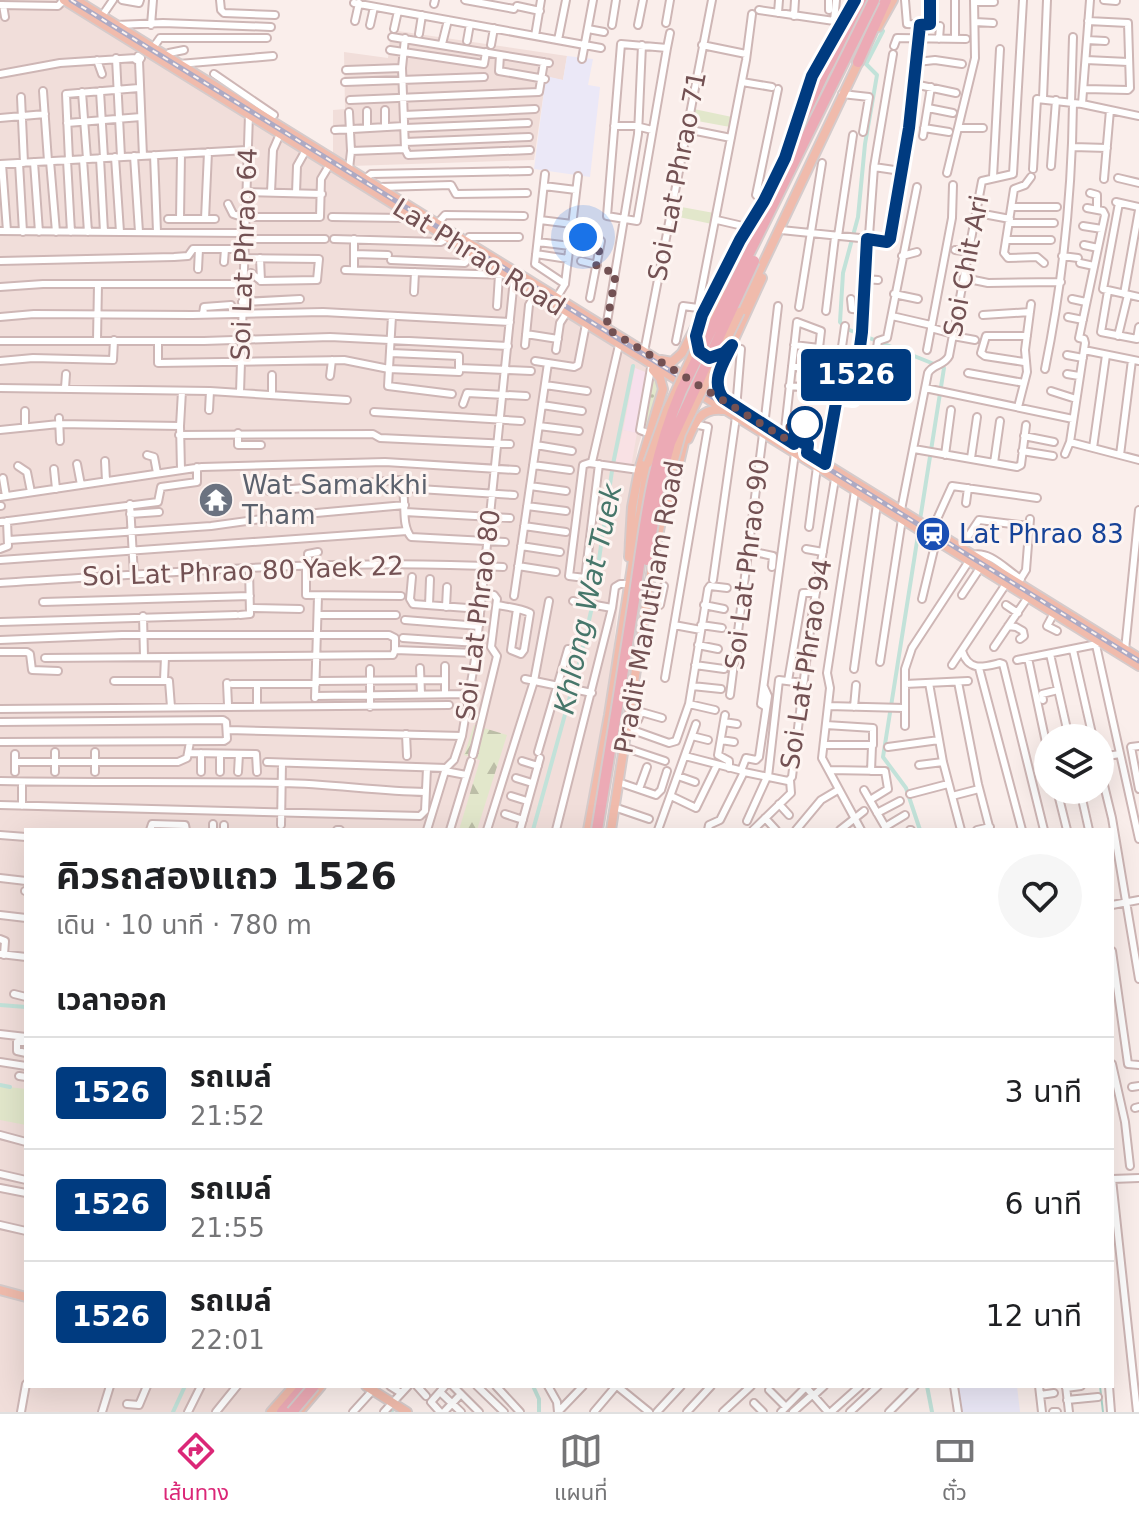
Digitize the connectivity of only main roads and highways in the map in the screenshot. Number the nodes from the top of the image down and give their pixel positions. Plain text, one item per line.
1 (64, 0) edge
2 (76, 0) edge
3 (866, 0) edge
4 (874, 0) edge
5 (883, 0) edge
6 (893, 0) edge
7 (853, 4) edge
8 (100, 19) junction
9 (876, 27) junction
10 (143, 55) junction
11 (858, 62) joint
12 (250, 112) junction
13 (785, 158) junction
14 (764, 202) junction
15 (784, 220) junction
16 (443, 231) junction
17 (697, 326) junction
18 (732, 345) junction
19 (647, 359) junction
20 (732, 411) junction
21 (764, 430) junction
22 (649, 437) junction
23 (681, 459) junction
24 (821, 466) junction
25 (901, 515) junction
26 (970, 558) junction
27 (629, 581) junction
28 (649, 588) junction
29 (1139, 658) edge
30 (1139, 666) edge
31 (611, 827) edge
32 (588, 828) edge
33 (597, 828) edge
34 (0, 1290) edge
35 (24, 1295) edge
36 (292, 1388) edge
37 (302, 1388) edge
38 (370, 1388) edge
39 (313, 1389) edge
40 (271, 1412) edge
41 (282, 1412) edge
42 (292, 1412) edge
43 (299, 1412) edge
44 (407, 1412) edge

1 - 8 main road, Lat Phrao Road
2 - 8 main road, Lat Phrao Road
3 - 13 highway
4 - 33 highway, bridge
5 - 9 highway
5 - 31 highway, bridge
6 - 9 main road
7 - 13 main road, Pradit Manutham Road
8 - 10 main road, Lat Phrao Road
8 - 10 main road, Lat Phrao Road
9 - 11 highway
10 - 12 main road, Lat Phrao Road
10 - 12 main road, Lat Phrao Road
11 - 15 main road, Pradit Manutham Road
12 - 16 main road, Lat Phrao Road
12 - 16 main road, Lat Phrao Road
13 - 14 main road, Pradit Manutham Road
14 - 17 main road
14 - 27 main road, Pradit Manutham Road, bridge
15 - 18 main road
15 - 28 main road, Pradit Manutham Road, bridge
16 - 19 main road, Lat Phrao Road
16 - 19 main road, Lat Phrao Road
17 - 18 main road
17 - 19 main road
18 - 20 main road
19 - 20 main road, Lat Phrao Road
19 - 22 main road
20 - 21 main road, Lat Phrao Road
20 - 23 main road
21 - 24 main road, Lat Phrao Road
21 - 24 main road, Lat Phrao Road
22 - 23 main road
22 - 27 main road
23 - 28 main road
24 - 25 main road, Lat Phrao Road
24 - 25 main road, Lat Phrao Road
25 - 26 main road, Lat Phrao Road
25 - 26 main road, Lat Phrao Road
26 - 29 main road, Lat Phrao Road
26 - 30 main road, Lat Phrao Road
27 - 32 main road, Pradit Manutham Road
28 - 31 main road, Pradit Manutham Road
34 - 35 main road
36 - 40 main road
37 - 41 highway
38 - 44 main road
39 - 42 highway, bridge
39 - 43 main road

